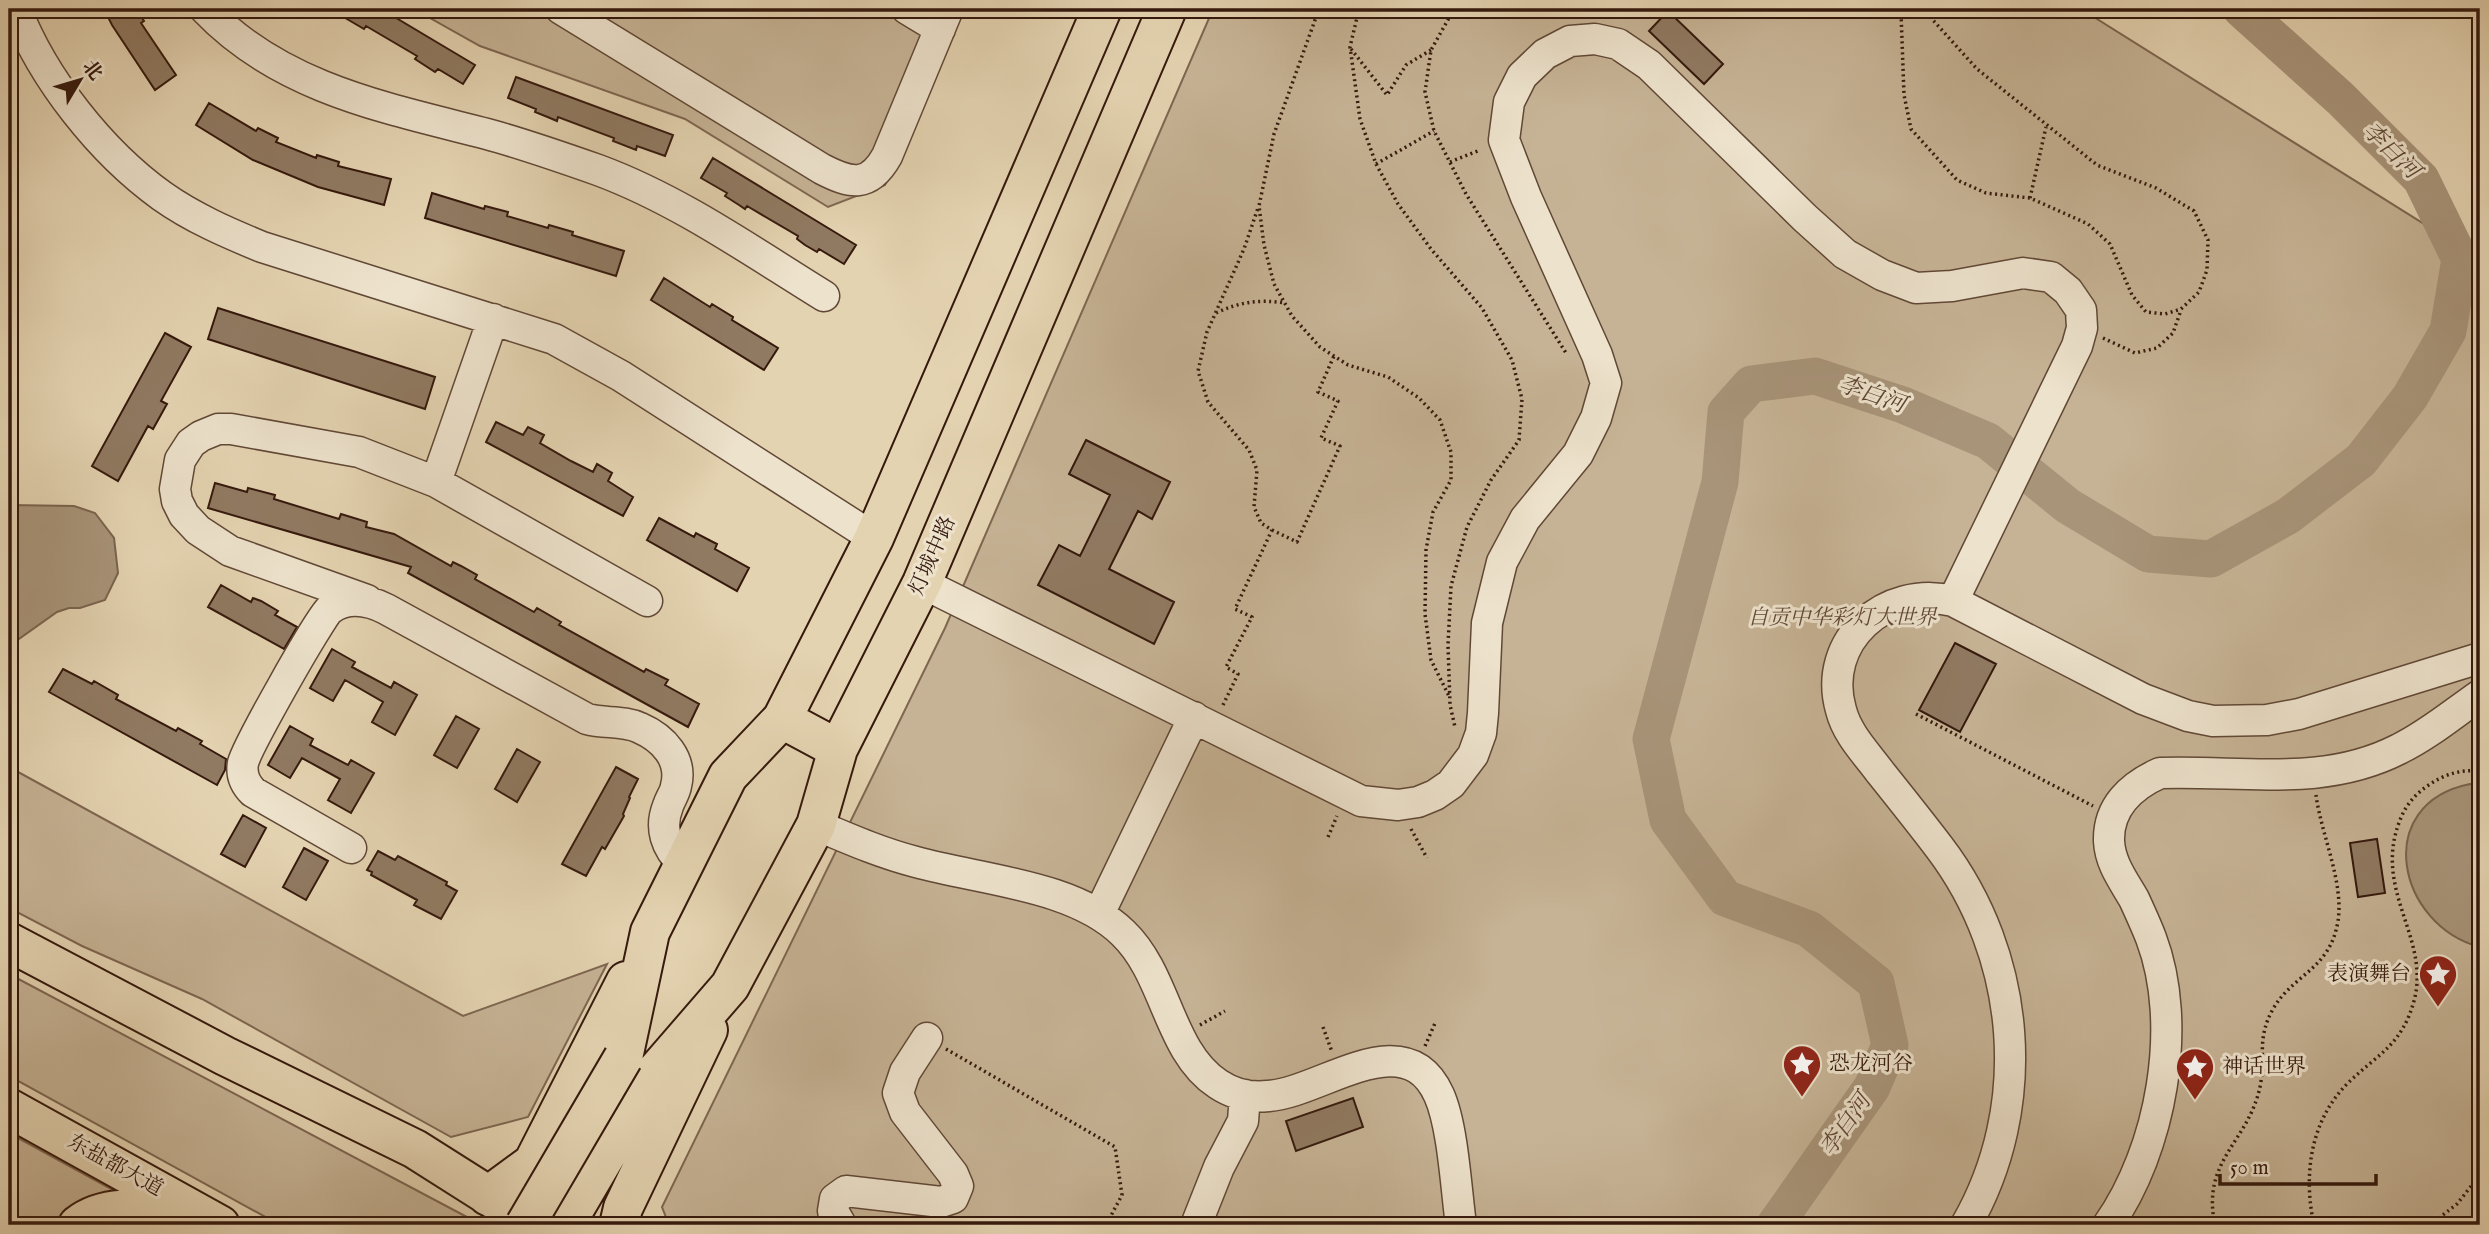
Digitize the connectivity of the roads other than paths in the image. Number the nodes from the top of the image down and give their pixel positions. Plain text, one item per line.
1 (16, 9) edge
2 (205, 9) edge
3 (561, 9) edge
4 (907, 9) edge
5 (1102, 9) edge
6 (1167, 9) edge
7 (944, 19) edge
8 (824, 296) dead end
9 (493, 319) junction
10 (436, 482) junction
11 (874, 538) junction
12 (922, 583) junction
13 (367, 601) junction
14 (648, 601) dead end
15 (1953, 601) junction
16 (842, 603) junction
17 (896, 632) junction
18 (2480, 658) edge
19 (2480, 695) edge
20 (782, 719) junction
21 (1203, 722) junction
22 (838, 749) junction
23 (816, 825) junction
24 (351, 848) dead end
25 (683, 864) junction
26 (1100, 914) junction
27 (650, 932) junction
28 (9, 942) edge
29 (730, 986) junction
30 (928, 1038) road end
31 (638, 1066) junction
32 (1245, 1096) junction
33 (9, 1108) edge
34 (488, 1196) junction
35 (211, 1220) edge
36 (78, 1225) edge
37 (525, 1225) edge
38 (535, 1225) edge
39 (565, 1225) edge
40 (620, 1225) edge
41 (841, 1225) edge
42 (1196, 1225) edge
43 (1461, 1225) edge
44 (1966, 1225) edge
45 (2108, 1225) edge

1 - 9 street
2 - 8 street
3 - 7 street
4 - 7 street
5 - 11 main road
6 - 12 main road, 灯城中路
9 - 10 street
9 - 11 street
10 - 13 street
10 - 14 street
11 - 16 main road
12 - 17 main road, 灯城中路
12 - 21 street
13 - 24 street
13 - 25 street
15 - 18 street
15 - 21 street
15 - 44 street
16 - 17 main road
16 - 20 main road
17 - 22 main road, 灯城中路
19 - 45 street
20 - 22 main road
20 - 25 main road
21 - 26 street
22 - 23 main road, 灯城中路
23 - 26 street
23 - 29 main road, 灯城中路
25 - 27 main road
26 - 32 street
27 - 31 main road
27 - 34 main road
28 - 34 main road
29 - 31 main road, 灯城中路
29 - 40 main road
30 - 41 street
31 - 37 main road, bridge
31 - 39 main road
32 - 42 street
32 - 43 street
33 - 35 main road, 东盐都大道
34 - 38 main road
35 - 36 main road

